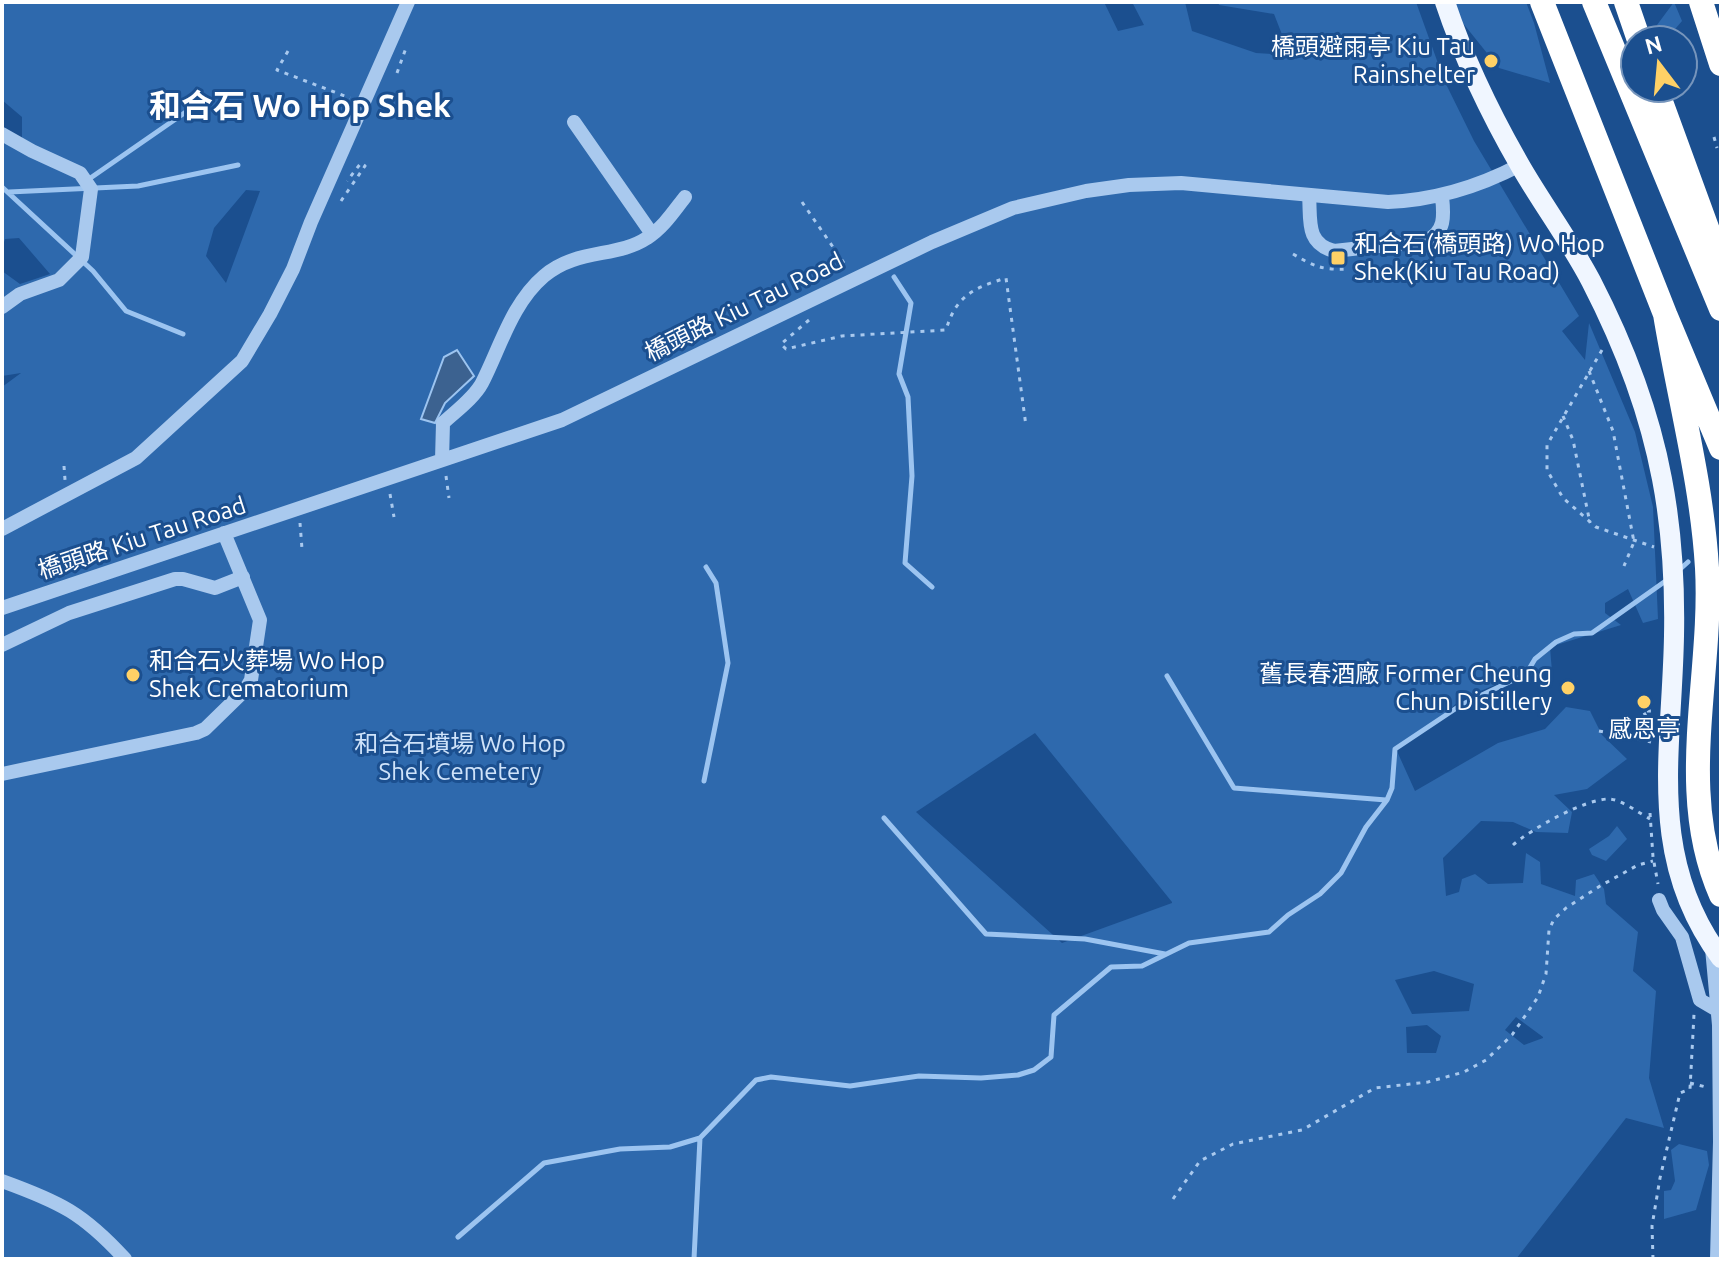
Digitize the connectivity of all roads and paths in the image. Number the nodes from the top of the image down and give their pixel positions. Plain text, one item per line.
1 (408, 2) edge
2 (1445, 2) edge
3 (1542, 2) edge
4 (1594, 2) edge
5 (1601, 2) edge
6 (1626, 2) edge
7 (1701, 2) edge
8 (1634, 24) edge
9 (288, 51) dead end
10 (1721, 64) edge
11 (357, 101) dead end
12 (1662, 104) edge
13 (1641, 117) junction
14 (574, 122) dead end
15 (2, 134) edge
16 (1721, 140) edge
17 (1717, 148) dead end
18 (360, 157) dead end
19 (1520, 165) junction
20 (338, 184) dead end
21 (342, 187) dead end
22 (1309, 195) junction
23 (1442, 196) junction
24 (685, 197) dead end
25 (341, 201) dead end
26 (802, 202) dead end
27 (652, 234) junction
28 (1293, 254) dead end
29 (1721, 266) edge
30 (848, 269) dead end
31 (1348, 269) dead end
32 (2, 307) edge
33 (1721, 309) edge
34 (1665, 314) junction
35 (814, 316) dead end
36 (1607, 344) dead end
37 (1589, 371) junction
38 (1563, 416) junction
39 (1026, 426) dead end
40 (1721, 448) edge
41 (444, 466) junction
42 (389, 491) dead end
43 (449, 498) dead end
44 (394, 517) dead end
45 (300, 519) dead end
46 (1590, 523) junction
47 (2, 529) edge
48 (224, 533) junction
49 (1634, 542) junction
50 (1662, 548) dead end
51 (302, 549) dead end
52 (1624, 566) dead end
53 (243, 577) junction
54 (2, 608) edge
55 (2, 645) edge
56 (1599, 731) dead end
57 (1651, 742) dead end
58 (2, 774) edge
59 (1650, 819) dead end
60 (1651, 843) dead end
61 (1513, 845) dead end
62 (1653, 861) junction
63 (1658, 881) dead end
64 (1721, 895) edge
65 (1659, 900) dead end
66 (1717, 952) edge
67 (1717, 1010) junction
68 (1694, 1014) dead end
69 (1690, 1083) junction
70 (1706, 1087) dead end
71 (2, 1181) edge
72 (1173, 1199) dead end
73 (125, 1259) edge
74 (1653, 1259) edge
75 (1717, 1259) edge

1 - 47 street
2 - 19 main road
3 - 34 highway
4 - 13 highway
5 - 13 highway
6 - 8 highway
7 - 10 highway
9 - 11 path
12 - 29 highway
13 - 33 highway
14 - 27 street
15 - 32 street
16 - 17 path
18 - 20 path
19 - 23 street, 橋頭路 Kiu Tau Road
19 - 66 main road
21 - 25 path
22 - 23 street, 橋頭路 Kiu Tau Road
22 - 23 street
22 - 41 street, 橋頭路 Kiu Tau Road
24 - 27 street
26 - 30 path
27 - 41 street
28 - 31 path
34 - 40 highway
34 - 64 highway
35 - 39 path
36 - 37 path
37 - 38 path
37 - 49 path
38 - 46 path
38 - 46 path
41 - 43 path
41 - 48 street, 橋頭路 Kiu Tau Road
42 - 44 path
45 - 51 path
46 - 49 path
48 - 53 street
48 - 54 street, 橋頭路 Kiu Tau Road
49 - 50 path
49 - 52 path
53 - 55 street
53 - 58 street
56 - 57 path
59 - 61 path
60 - 62 path
62 - 63 path
62 - 72 path
65 - 67 street
66 - 67 street
67 - 75 street
68 - 69 path
69 - 70 path
69 - 74 path
71 - 73 street

